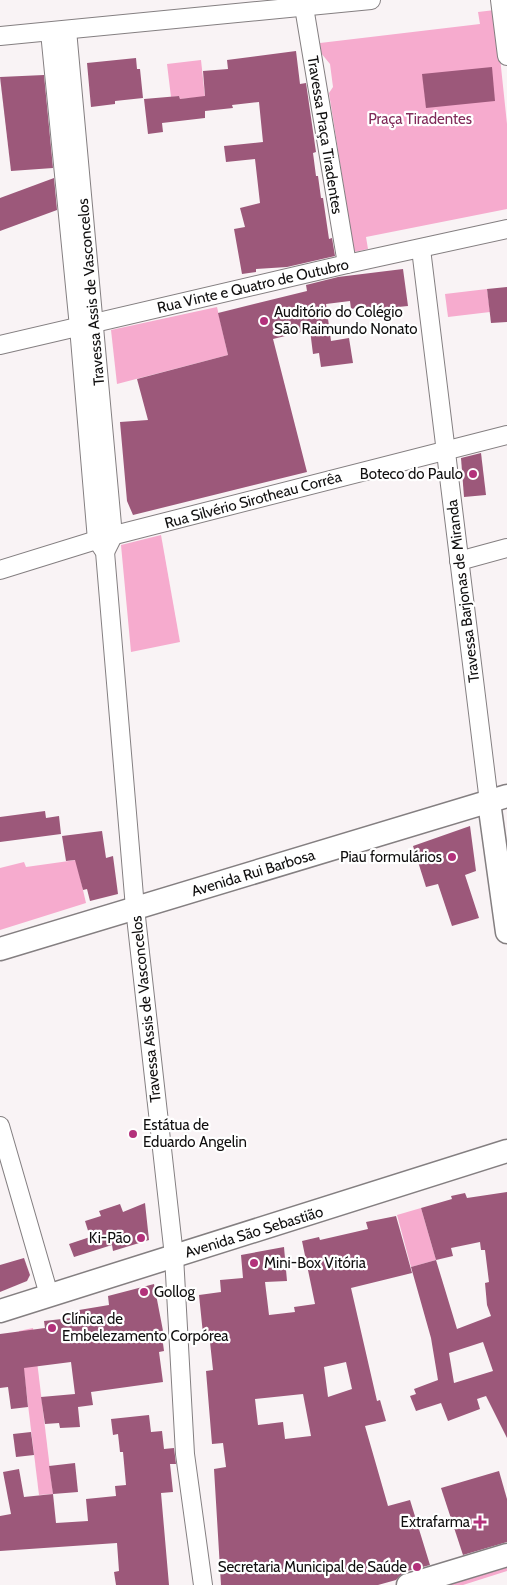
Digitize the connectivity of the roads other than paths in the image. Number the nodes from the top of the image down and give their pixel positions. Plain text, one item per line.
1 (370, 0) edge
2 (500, 0) edge
3 (304, 7) junction
4 (59, 31) junction
5 (0, 36) edge
6 (507, 56) edge
7 (507, 229) edge
8 (421, 249) junction
9 (347, 264) junction
10 (87, 325) junction
11 (0, 345) edge
12 (507, 434) edge
13 (446, 450) junction
14 (105, 543) junction
15 (507, 548) edge
16 (459, 561) junction
17 (0, 570) edge
18 (498, 799) edge
19 (135, 908) junction
20 (507, 932) edge
21 (0, 949) edge
22 (0, 1126) edge
23 (507, 1151) edge
24 (174, 1256) junction
25 (49, 1295) junction
26 (0, 1311) edge
27 (507, 1555) edge
28 (203, 1585) edge
29 (408, 1585) edge

1 - 3 street
2 - 6 street
3 - 4 street
3 - 9 street, Travessa Praça Tiradentes
4 - 5 street
4 - 10 street, Travessa Assis de Vasconcelos
7 - 8 street, Rua Vinte e Quatro de Outubro
8 - 9 street, Rua Vinte e Quatro de Outubro
8 - 13 street, Travessa Barjonas de Miranda
9 - 10 street, Rua Vinte e Quatro de Outubro
10 - 11 street, Rua Vinte e Quatro de Outubro
10 - 14 street, Travessa Assis de Vasconcelos
12 - 13 street, Rua Silvério Sirotheau Corrêa
13 - 14 street, Rua Silvério Sirotheau Corrêa
13 - 16 street, Travessa Barjonas de Miranda
14 - 17 street, Rua Silvério Sirotheau Corrêa
14 - 19 street, Travessa Assis de Vasconcelos
15 - 16 street
16 - 18 street, Travessa Barjonas de Miranda
18 - 19 main road, Avenida Rui Barbosa
18 - 20 main road, Travessa Barjonas de Miranda
19 - 21 main road, Avenida Rui Barbosa
19 - 24 street, Travessa Assis de Vasconcelos
22 - 25 street
23 - 24 main road, Avenida São Sebastião
24 - 25 main road, Avenida São Sebastião
24 - 28 street, Travessa Assis de Vasconcelos
25 - 26 main road, Avenida São Sebastião
27 - 29 main road

